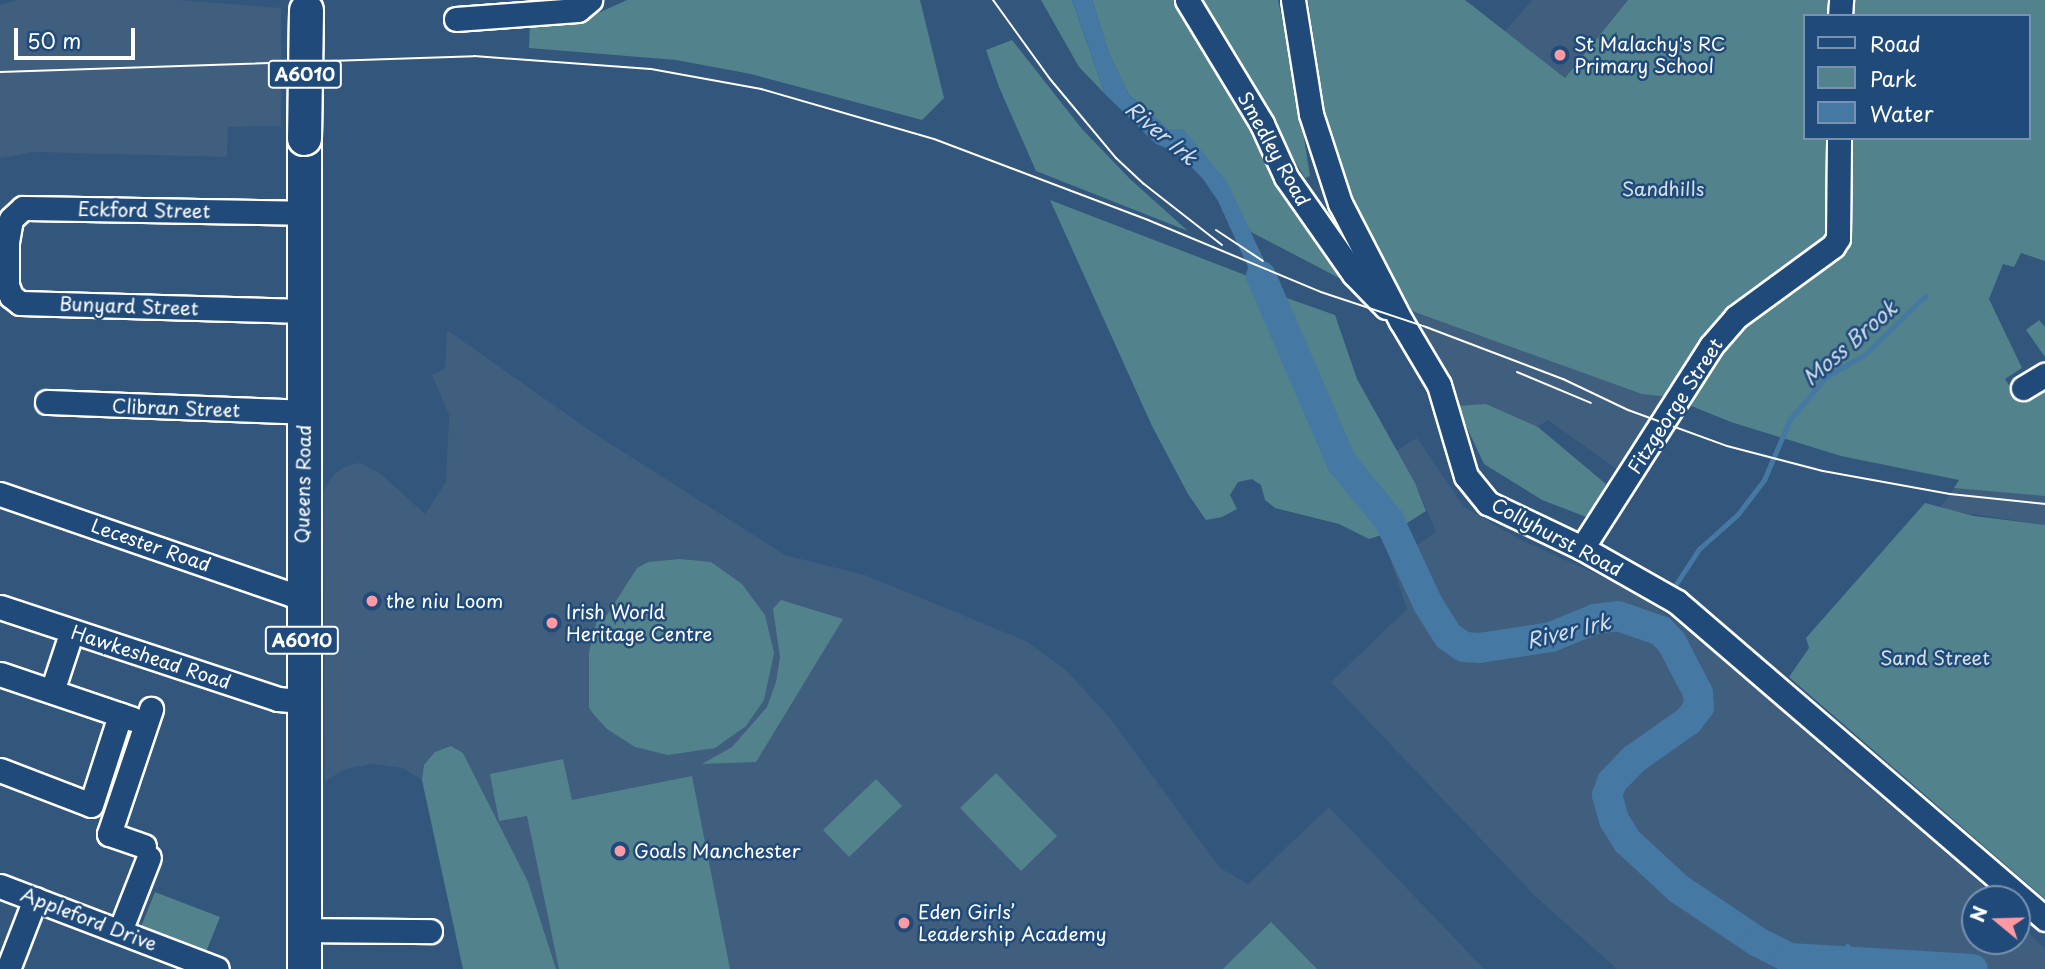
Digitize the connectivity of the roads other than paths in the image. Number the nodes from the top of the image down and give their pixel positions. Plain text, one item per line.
1 (590, 0) edge
2 (1187, 0) edge
3 (1293, 0) edge
4 (306, 5) edge
5 (456, 19) dead end
6 (1839, 140) edge
7 (306, 213) junction
8 (4, 243) edge
9 (304, 311) junction
10 (1401, 321) junction
11 (2042, 370) edge
12 (2023, 388) dead end
13 (47, 402) dead end
14 (305, 412) junction
15 (0, 494) edge
16 (1582, 548) junction
17 (302, 594) junction
18 (0, 607) edge
19 (72, 631) junction
20 (0, 674) edge
21 (52, 691) junction
22 (302, 701) junction
23 (137, 715) junction
24 (0, 770) edge
25 (91, 802) junction
26 (107, 826) junction
27 (0, 886) edge
28 (35, 899) junction
29 (2045, 919) edge
30 (303, 930) junction
31 (120, 931) junction
32 (430, 931) dead end
33 (8, 969) edge
34 (217, 969) edge
35 (304, 969) edge

1 - 5 street
2 - 10 street, Smedley Road
3 - 10 street, Collyhurst Road
4 - 7 highway, Queens Road / A6010, bridge
6 - 16 street, Fitzgeorge Street
7 - 8 street, Eckford Street
7 - 9 highway, Queens Road / A6010
8 - 9 street, Bunyard Street
9 - 14 highway, Queens Road / A6010
10 - 16 street, Collyhurst Road
11 - 12 street
13 - 14 street, Clibran Street
14 - 17 highway, Queens Road / A6010
15 - 17 street, Lecester Road
16 - 29 street, Collyhurst Road
17 - 22 highway, Queens Road / A6010
18 - 19 street, Hawkeshead Road
19 - 21 street
19 - 22 street, Hawkeshead Road
20 - 21 street
21 - 23 street
22 - 30 highway, Queens Road / A6010
23 - 25 street
23 - 26 street
24 - 25 street
25 - 26 street
26 - 31 street
27 - 28 street, Appleford Drive
28 - 31 street, Appleford Drive
28 - 33 street
30 - 32 street
30 - 35 highway, Queens Road / A6010
31 - 34 street, Appleford Drive

